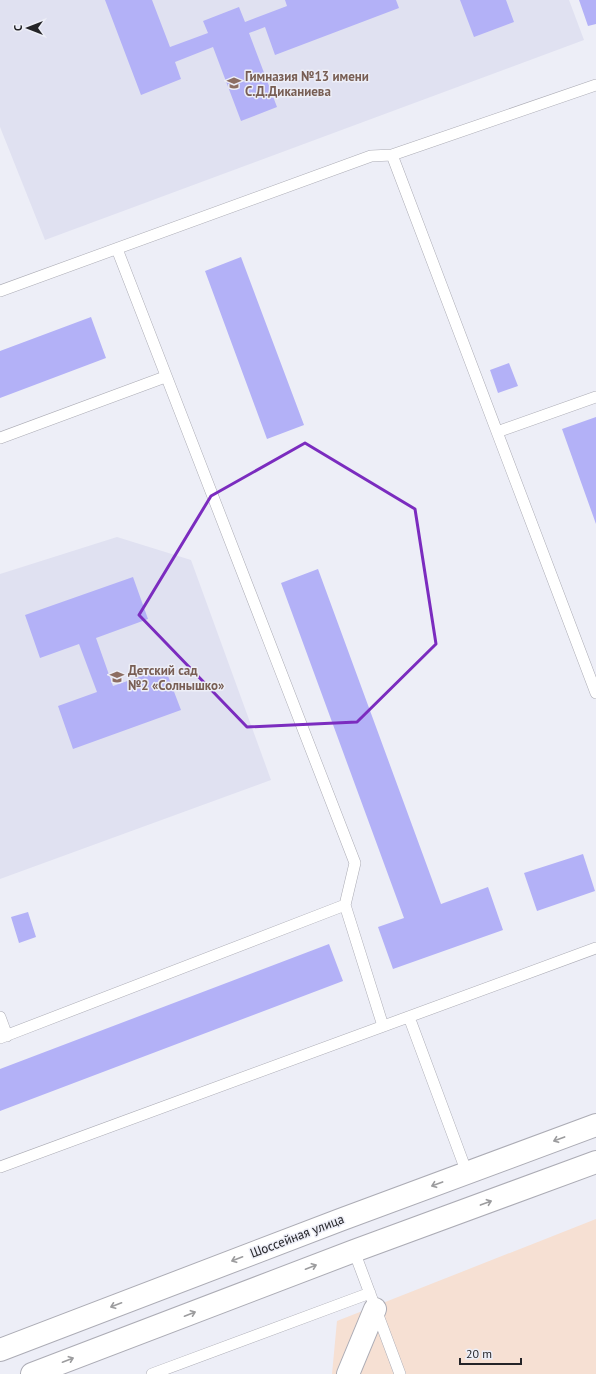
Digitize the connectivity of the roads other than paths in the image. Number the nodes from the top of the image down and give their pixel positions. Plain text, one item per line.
1 (596, 85) edge
2 (392, 156) junction
3 (116, 248) junction
4 (0, 291) edge
5 (165, 377) junction
6 (596, 397) edge
7 (497, 432) junction
8 (0, 438) edge
9 (596, 693) edge
10 (345, 906) junction
11 (596, 948) edge
12 (0, 1017) edge
13 (409, 1017) junction
14 (383, 1026) junction
15 (3, 1037) edge
16 (596, 1126) edge
17 (596, 1162) edge
18 (0, 1167) edge
19 (467, 1173) junction
20 (354, 1251) junction
21 (372, 1301) junction
22 (0, 1350) edge
23 (32, 1374) edge
24 (152, 1374) edge
25 (348, 1374) edge
26 (400, 1374) edge

1 - 2 lane
2 - 3 lane
2 - 7 lane
3 - 4 lane
3 - 5 lane
5 - 8 lane
5 - 10 lane
6 - 7 lane
7 - 9 lane
10 - 14 lane
10 - 15 lane
11 - 13 lane
12 - 15 lane
13 - 14 lane
13 - 19 lane
14 - 18 lane
16 -> 19 main road, Шоссейная улица
20 -> 17 main road
19 -> 22 main road, Шоссейная улица
20 - 21 lane
23 -> 20 main road
21 - 24 lane
21 - 25 main road
21 - 26 lane

